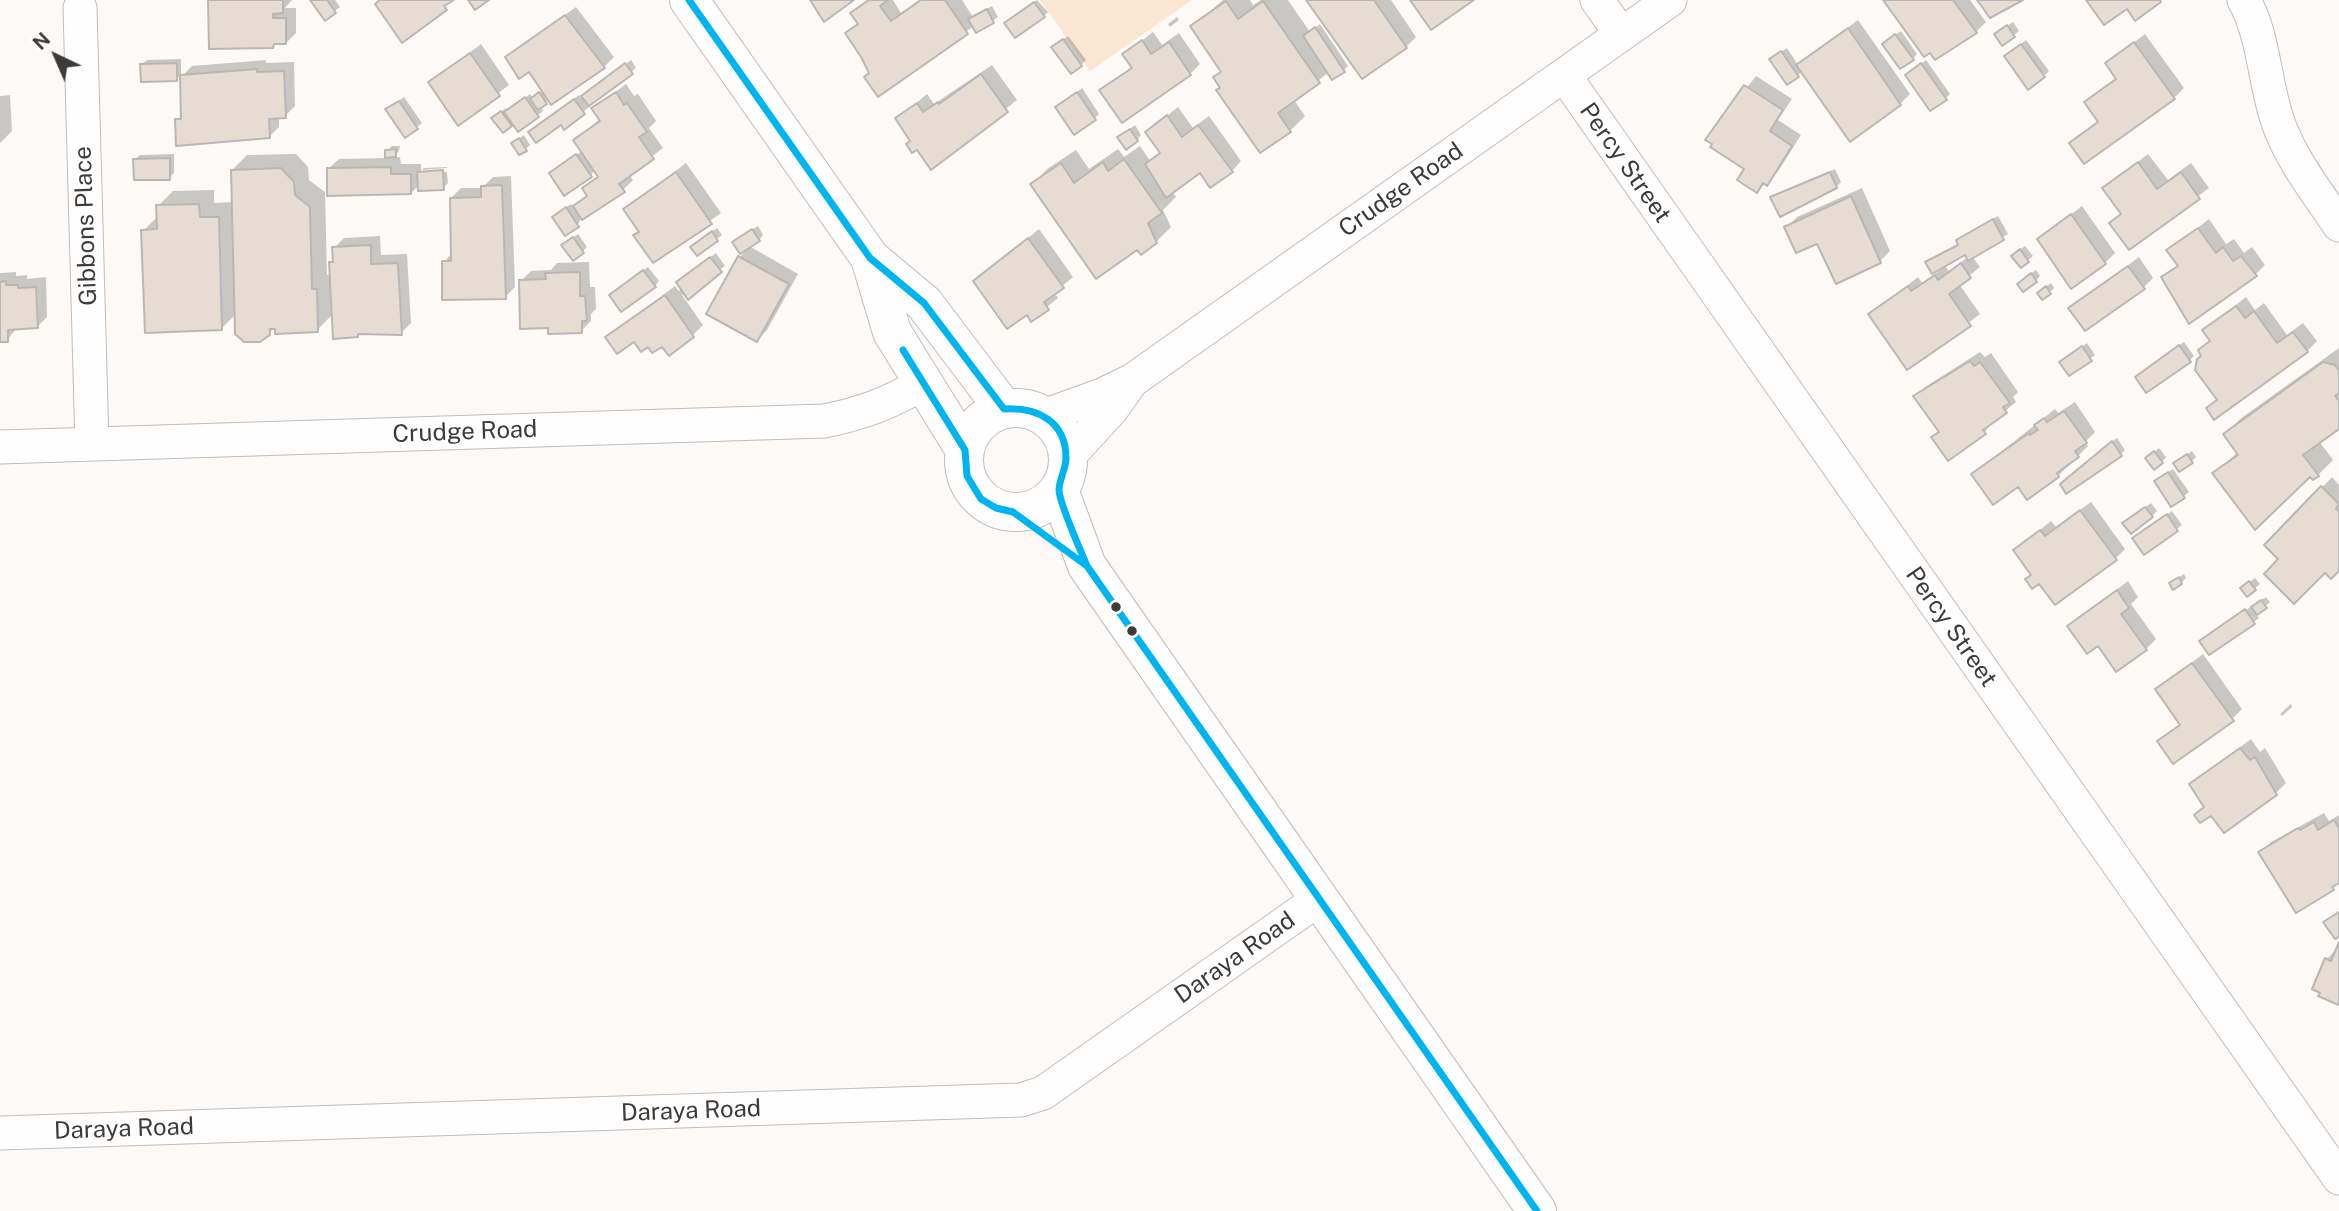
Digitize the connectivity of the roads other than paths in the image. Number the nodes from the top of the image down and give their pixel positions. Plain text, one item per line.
1 (688, 0) edge
2 (1597, 0) edge
3 (1670, 0) edge
4 (2244, 0) edge
5 (80, 8) dead end
6 (1621, 34) junction
7 (1564, 75) junction
8 (2339, 225) edge
9 (870, 258) junction
10 (1133, 380) junction
11 (923, 383) junction
12 (1004, 409) junction
13 (1044, 416) junction
14 (92, 444) junction
15 (0, 447) edge
16 (964, 450) junction
17 (1063, 474) junction
18 (1013, 512) junction
19 (1087, 566) junction
20 (1319, 899) junction
21 (0, 1133) edge
22 (2336, 1167) edge
23 (1537, 1211) edge

1 - 9 street
2 - 6 street
3 - 6 street, Crudge Road
4 - 8 street
5 - 14 street, Gibbons Place
6 - 7 street, Crudge Road
7 - 10 street, Crudge Road
7 - 22 street, Percy Street
9 - 11 street
9 - 12 street
10 - 13 street, Crudge Road
10 - 17 street, Crudge Road
11 - 14 street, Crudge Road
11 - 16 street
12 - 13 street
12 - 16 street
13 - 17 street
14 - 15 street, Crudge Road
16 - 18 street
17 - 18 street
17 - 19 street
18 - 19 street
19 - 20 street
20 - 21 street, Daraya Road
20 - 23 street

